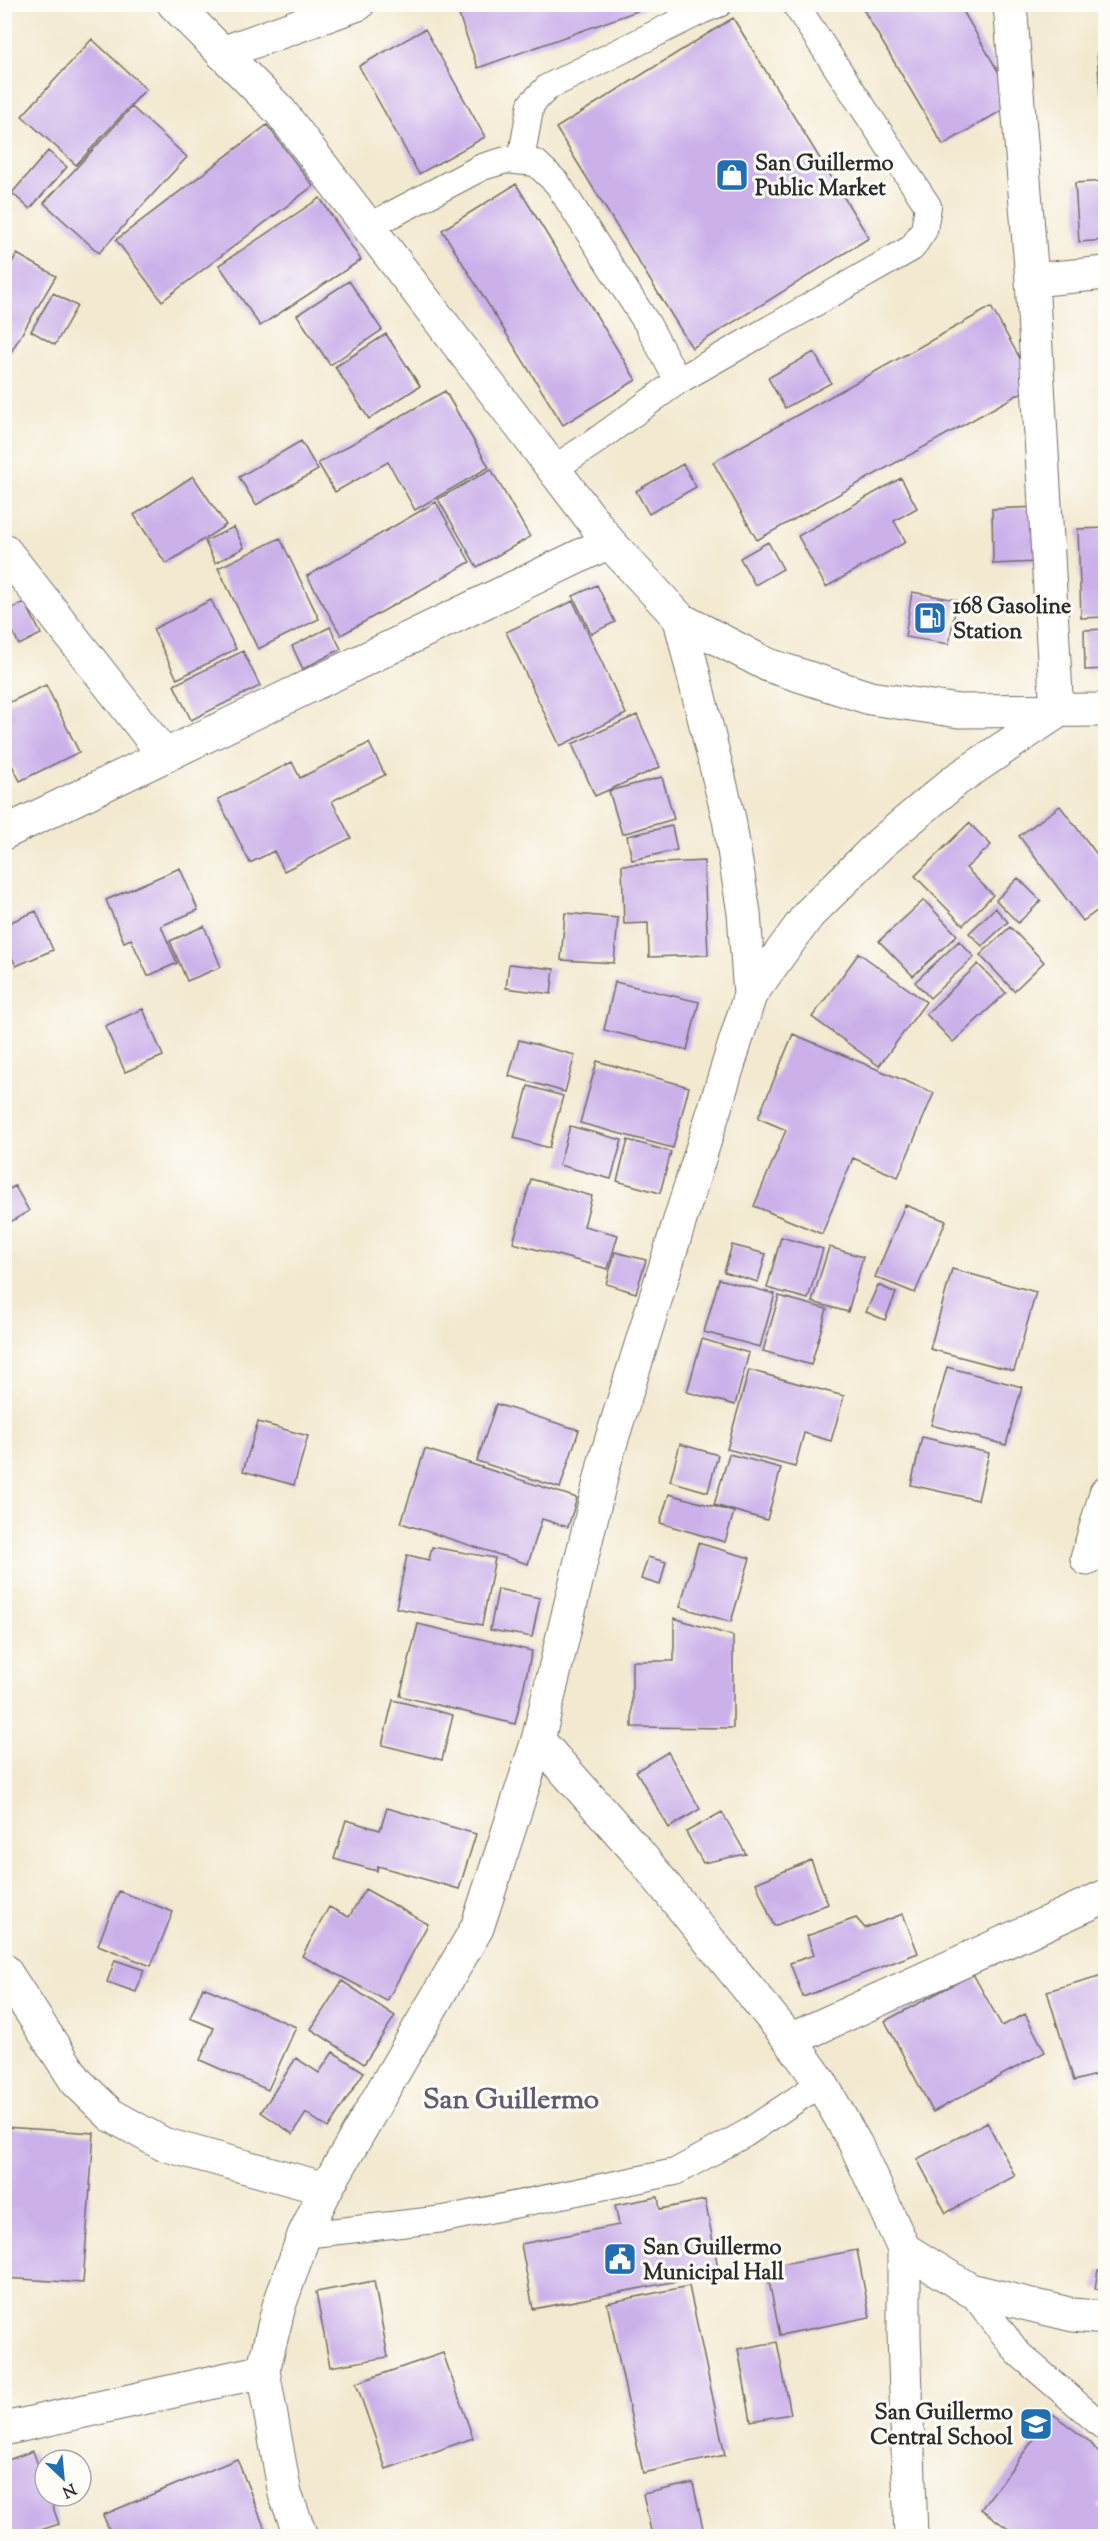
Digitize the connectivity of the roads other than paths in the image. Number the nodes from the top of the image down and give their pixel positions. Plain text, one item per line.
1 (174, 4) edge
2 (358, 4) edge
3 (719, 4) edge
4 (795, 4) edge
5 (1011, 4) edge
6 (222, 53) junction
7 (521, 160) junction
8 (368, 227) junction
9 (1106, 273) edge
10 (1032, 280) junction
11 (678, 381) junction
12 (553, 469) junction
13 (609, 542) junction
14 (4, 550) edge
15 (680, 620) junction
16 (1106, 710) edge
17 (1057, 712) junction
18 (165, 756) junction
19 (4, 833) edge
20 (750, 995) junction
21 (1106, 1493) edge
22 (1087, 1559) dead end
23 (538, 1740) junction
24 (1106, 1896) edge
25 (4, 1970) edge
26 (790, 2040) junction
27 (821, 2083) junction
28 (326, 2189) junction
29 (304, 2235) junction
30 (904, 2249) junction
31 (970, 2290) junction
32 (1106, 2318) edge
33 (263, 2371) junction
34 (4, 2429) edge
35 (1106, 2429) edge
36 (301, 2536) edge
37 (910, 2536) edge

1 - 6 street
2 - 6 street
3 - 7 lane
4 - 11 lane
5 - 10 street
6 - 8 street
7 - 8 lane
7 - 11 lane
8 - 12 street
9 - 10 street
10 - 17 street
11 - 12 lane
12 - 13 street
13 - 15 street
13 - 18 street
14 - 18 street
15 - 17 street
15 - 20 street
16 - 17 street
17 - 20 street
18 - 19 street
20 - 23 street
21 - 22 street
23 - 26 street
23 - 28 street
24 - 26 street
25 - 28 street
26 - 27 street
27 - 29 lane
27 - 30 street
28 - 29 street
29 - 33 street
30 - 31 street
30 - 37 street
31 - 32 street
31 - 35 lane
33 - 34 street
33 - 36 street

